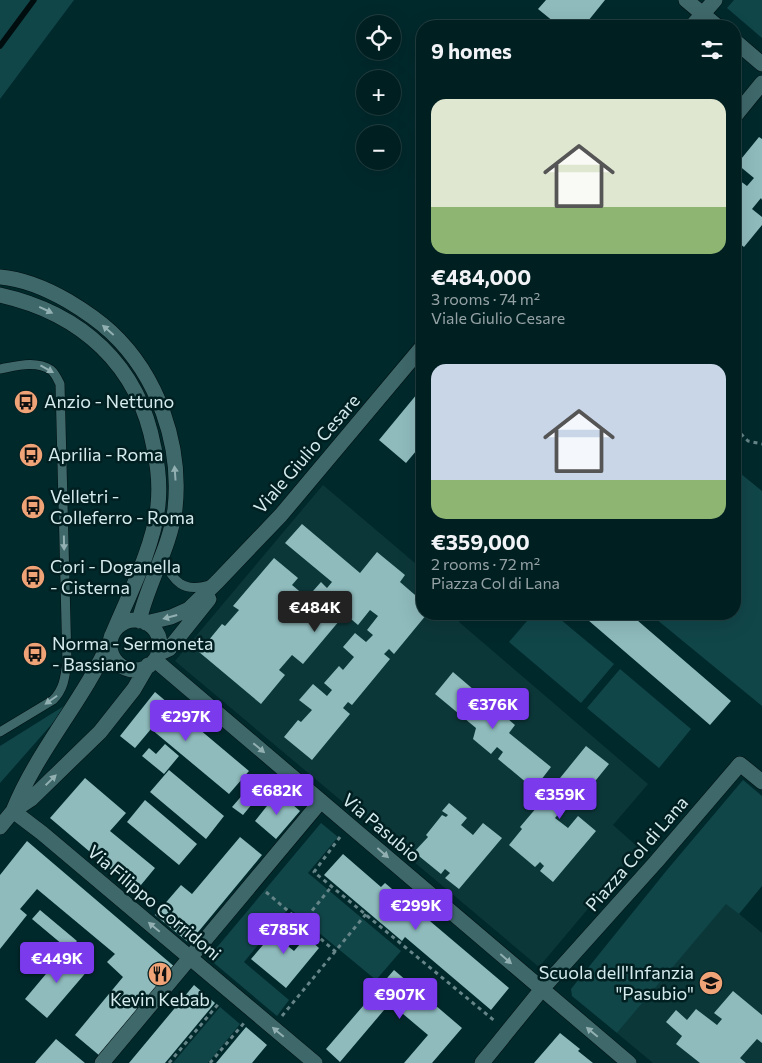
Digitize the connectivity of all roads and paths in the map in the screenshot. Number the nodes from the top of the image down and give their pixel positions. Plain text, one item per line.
1 (686, 0) edge
2 (715, 0) edge
3 (703, 14) junction
4 (698, 20) edge
5 (710, 20) edge
6 (741, 46) edge
7 (762, 64) edge
8 (762, 83) edge
9 (741, 109) edge
10 (0, 277) edge
11 (0, 296) edge
12 (416, 354) edge
13 (0, 369) edge
14 (741, 434) edge
15 (762, 444) edge
16 (162, 557) junction
17 (217, 582) junction
18 (143, 622) junction
19 (111, 637) junction
20 (154, 660) junction
21 (0, 732) edge
22 (762, 782) edge
23 (321, 801) junction
24 (13, 811) junction
25 (350, 825) junction
26 (0, 827) edge
27 (254, 882) junction
28 (332, 886) junction
29 (366, 914) junction
30 (302, 924) junction
31 (336, 952) junction
32 (190, 958) junction
33 (542, 989) junction
34 (230, 991) junction
35 (254, 1011) junction
36 (273, 1028) junction
37 (507, 1031) junction
38 (102, 1063) edge
39 (169, 1063) edge
40 (210, 1063) edge
41 (315, 1063) edge
42 (482, 1063) edge
43 (629, 1063) edge

1 - 3 street
2 - 3 street
3 - 4 street
3 - 5 street
6 - 7 street
8 - 9 street
16 -> 10 street
11 -> 19 street, Viale Giulio Cesare
12 - 17 street, Viale Giulio Cesare
13 -> 21 lane
14 - 15 path
16 - 17 lane
16 - 18 street
17 -> 18 street, Viale Giulio Cesare
17 - 20 street, Viale Giulio Cesare
18 - 19 street
18 - 20 street
19 - 20 street
19 - 24 street, Viale Giulio Cesare
20 -> 23 street, Via Pasubio
24 -> 20 street, Viale Giulio Cesare
22 - 33 street, Piazza Col di Lana
23 - 25 street, Via Pasubio
23 - 27 street
24 - 26 street, Viale Giulio Cesare
32 -> 24 street, Via Filippo Corridoni
25 - 28 path
25 -> 33 street, Via Pasubio
27 - 30 path
27 - 32 street
28 - 29 path
28 - 30 path
29 - 31 path
29 - 37 path
30 - 31 path
31 - 36 path
32 - 34 street, Via Filippo Corridoni
32 - 38 street
33 - 37 street
43 -> 33 street, Via Pasubio
34 - 35 street, Via Filippo Corridoni
34 - 39 path
35 - 36 street, Via Filippo Corridoni
35 - 40 path
41 -> 36 street, Via Filippo Corridoni
37 - 42 street

